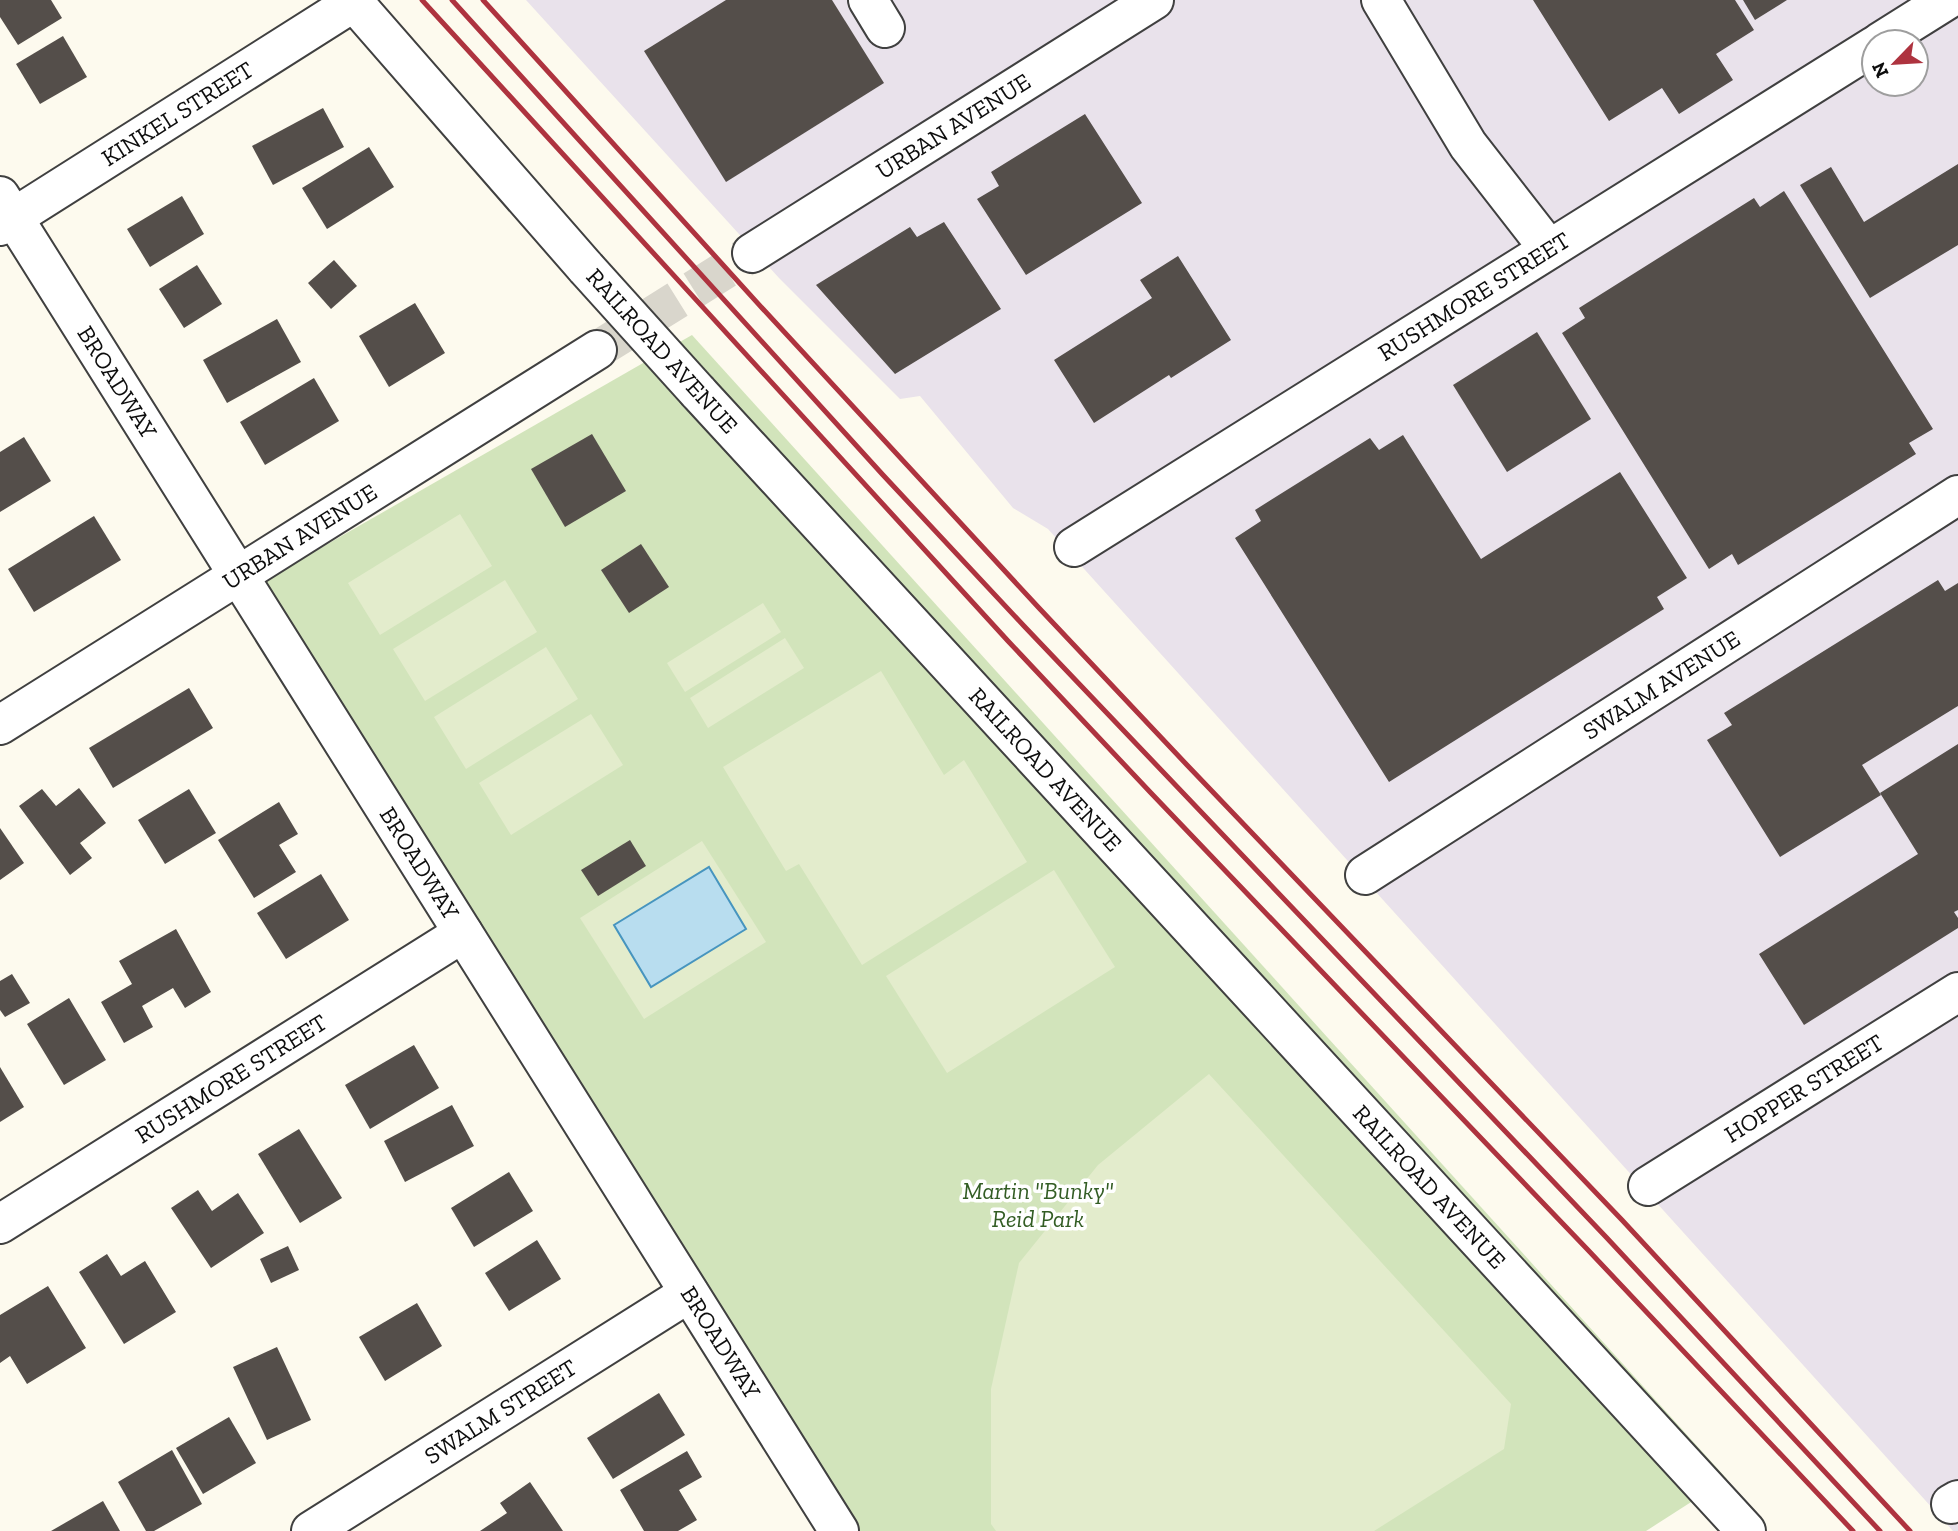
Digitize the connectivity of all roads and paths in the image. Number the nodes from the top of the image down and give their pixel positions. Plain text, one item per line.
1 (1154, 0) edge
2 (1381, 0) edge
3 (1947, 0) edge
4 (353, 1) edge
5 (1902, 28) edge
6 (1860, 55) edge
7 (4, 213) edge
8 (1549, 249) junction
9 (752, 253) tunnel mouth
10 (597, 350) tunnel mouth
11 (1958, 495) edge
12 (1074, 547) dead end
13 (238, 575) junction
14 (0, 724) edge
15 (1365, 875) dead end
16 (463, 933) junction
17 (1958, 992) edge
18 (1648, 1186) dead end
19 (0, 1224) edge
20 (689, 1293) junction
21 (311, 1531) edge
22 (839, 1531) edge
23 (1746, 1531) edge

1 - 9 street, URBAN AVENUE
2 - 8 street
3 - 5 street
4 - 7 street, KINKEL STREET
4 - 23 street, RAILROAD AVENUE, bridge
6 - 8 street, RUSHMORE STREET
7 - 13 street, BROADWAY
8 - 12 street, RUSHMORE STREET
10 - 13 street, URBAN AVENUE
11 - 15 street, SWALM AVENUE
13 - 14 street, URBAN AVENUE
13 - 16 street, BROADWAY
16 - 19 street, RUSHMORE STREET
16 - 20 street, BROADWAY
17 - 18 street, HOPPER STREET
20 - 21 street, SWALM STREET
20 - 22 street, BROADWAY

